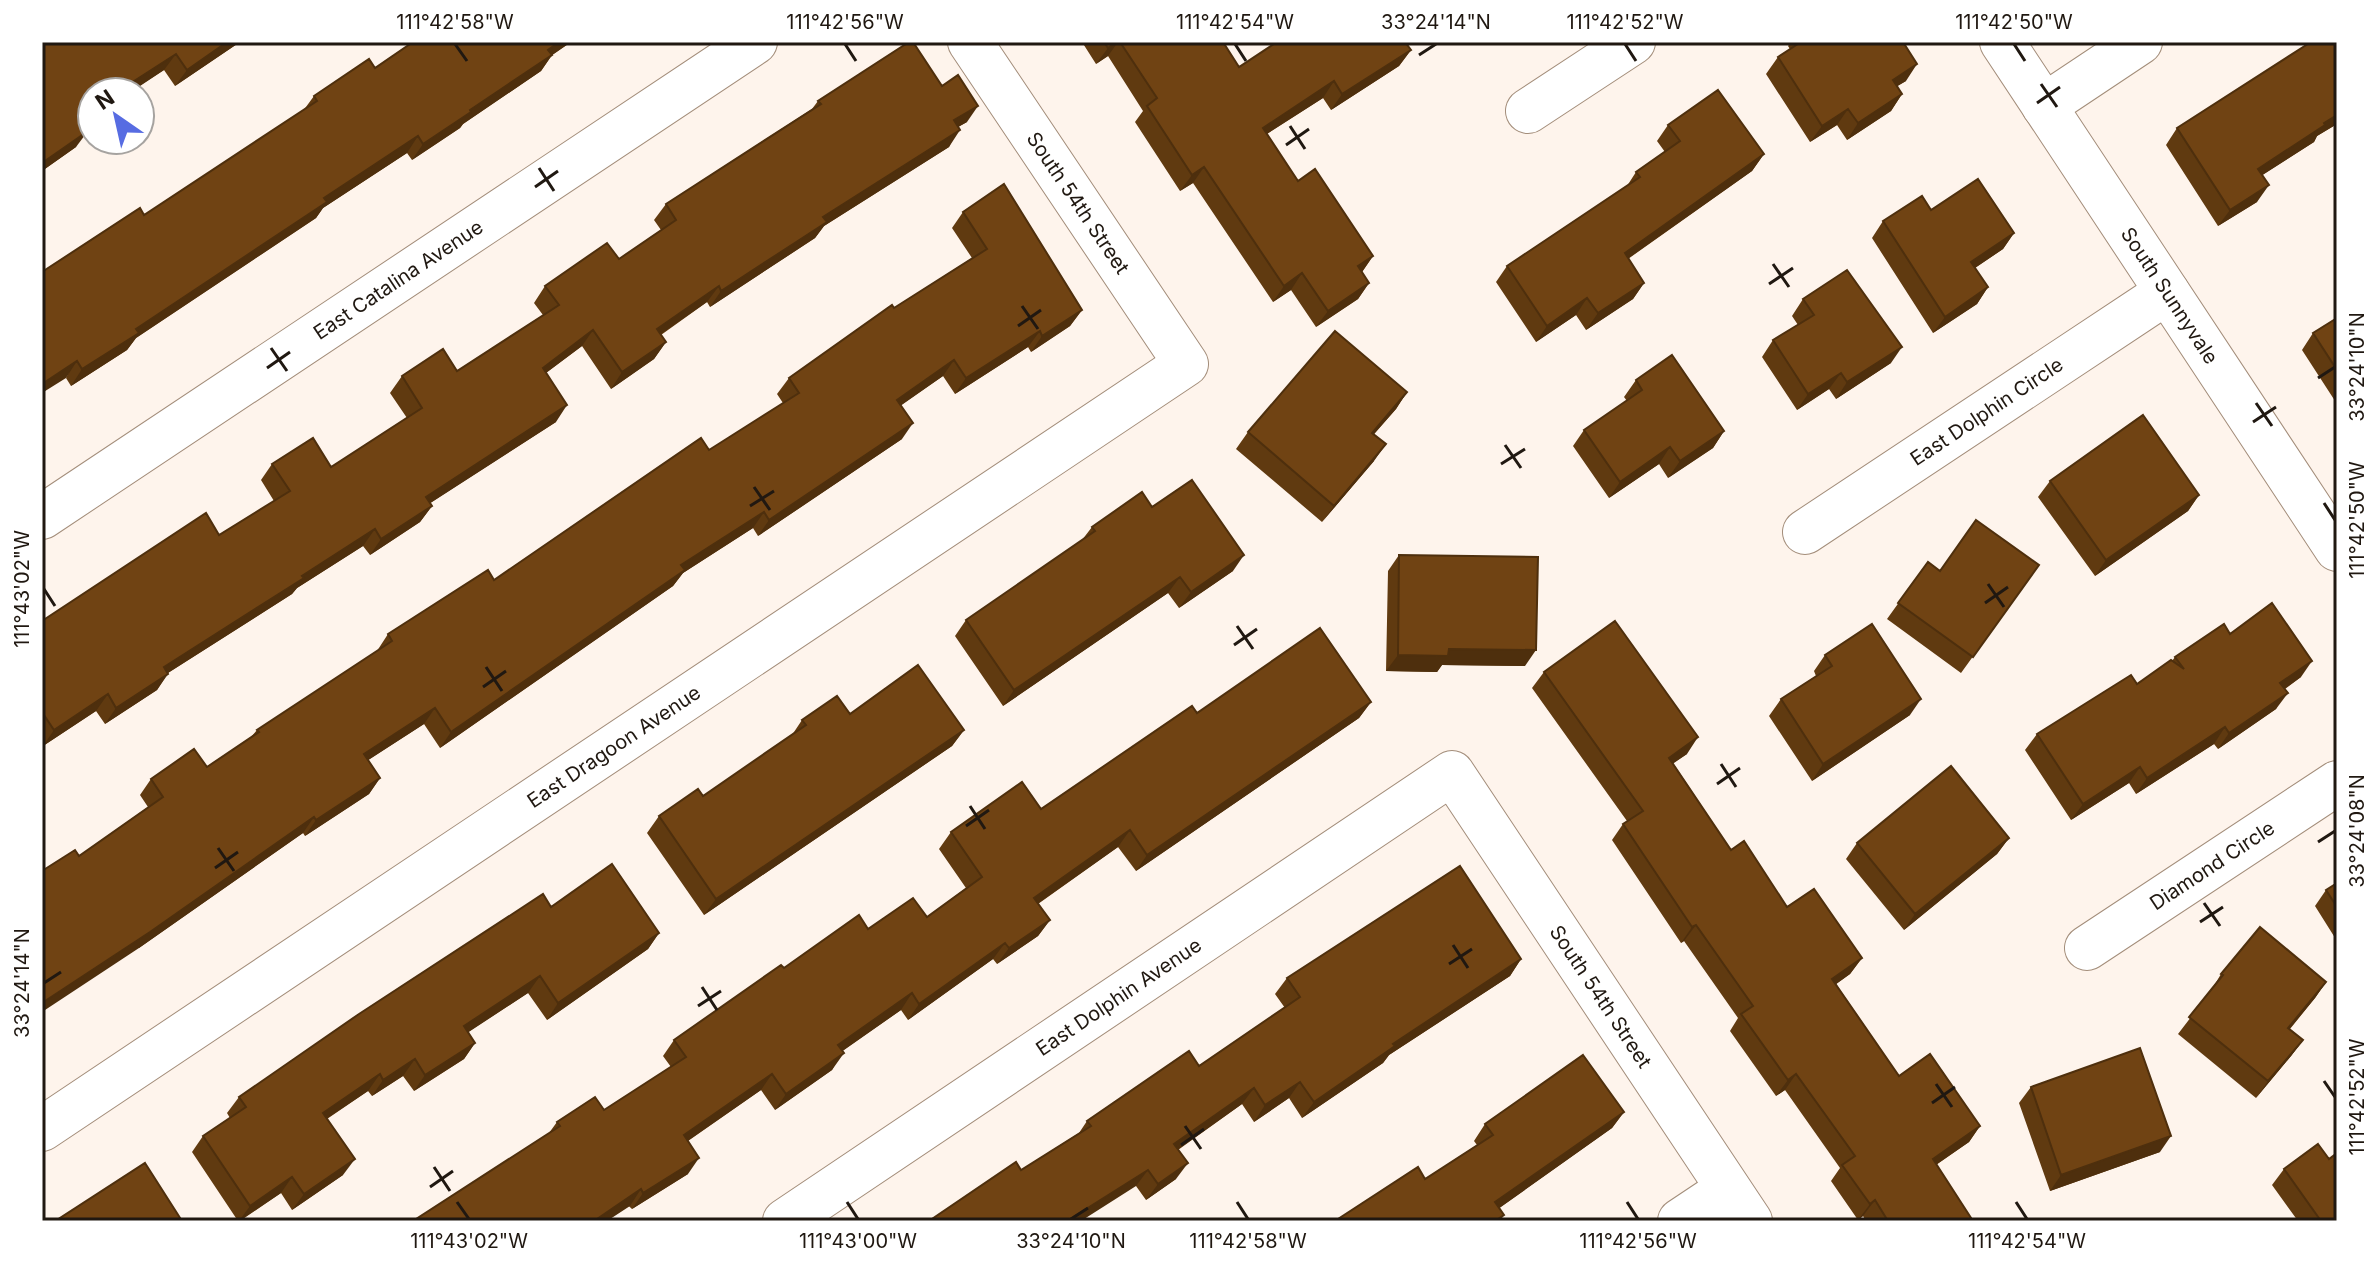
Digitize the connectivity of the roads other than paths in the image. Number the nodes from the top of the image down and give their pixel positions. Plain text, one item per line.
1 (755, 42) edge
2 (970, 42) edge
3 (1633, 42) edge
4 (2002, 42) edge
5 (2140, 42) edge
6 (2044, 106) junction
7 (1528, 111) dead end
8 (2167, 292) junction
9 (1186, 364) joint
10 (42, 517) edge
11 (1805, 532) dead end
12 (2337, 549) edge
13 (1452, 773) joint
14 (2337, 783) edge
15 (2087, 948) dead end
16 (42, 1129) edge
17 (1739, 1205) edge
18 (785, 1221) edge
19 (1680, 1221) edge

1 - 10 street, East Catalina Avenue
2 - 9 street, South 54th Street
3 - 7 street
4 - 6 street, South Sunnyvale
5 - 6 street
6 - 8 street, South Sunnyvale
8 - 11 street, East Dolphin Circle
8 - 12 street, South Sunnyvale
9 - 16 street, East Dragoon Avenue
13 - 17 street, South 54th Street
13 - 18 street, East Dolphin Avenue
14 - 15 street, Diamond Circle
17 - 19 street

